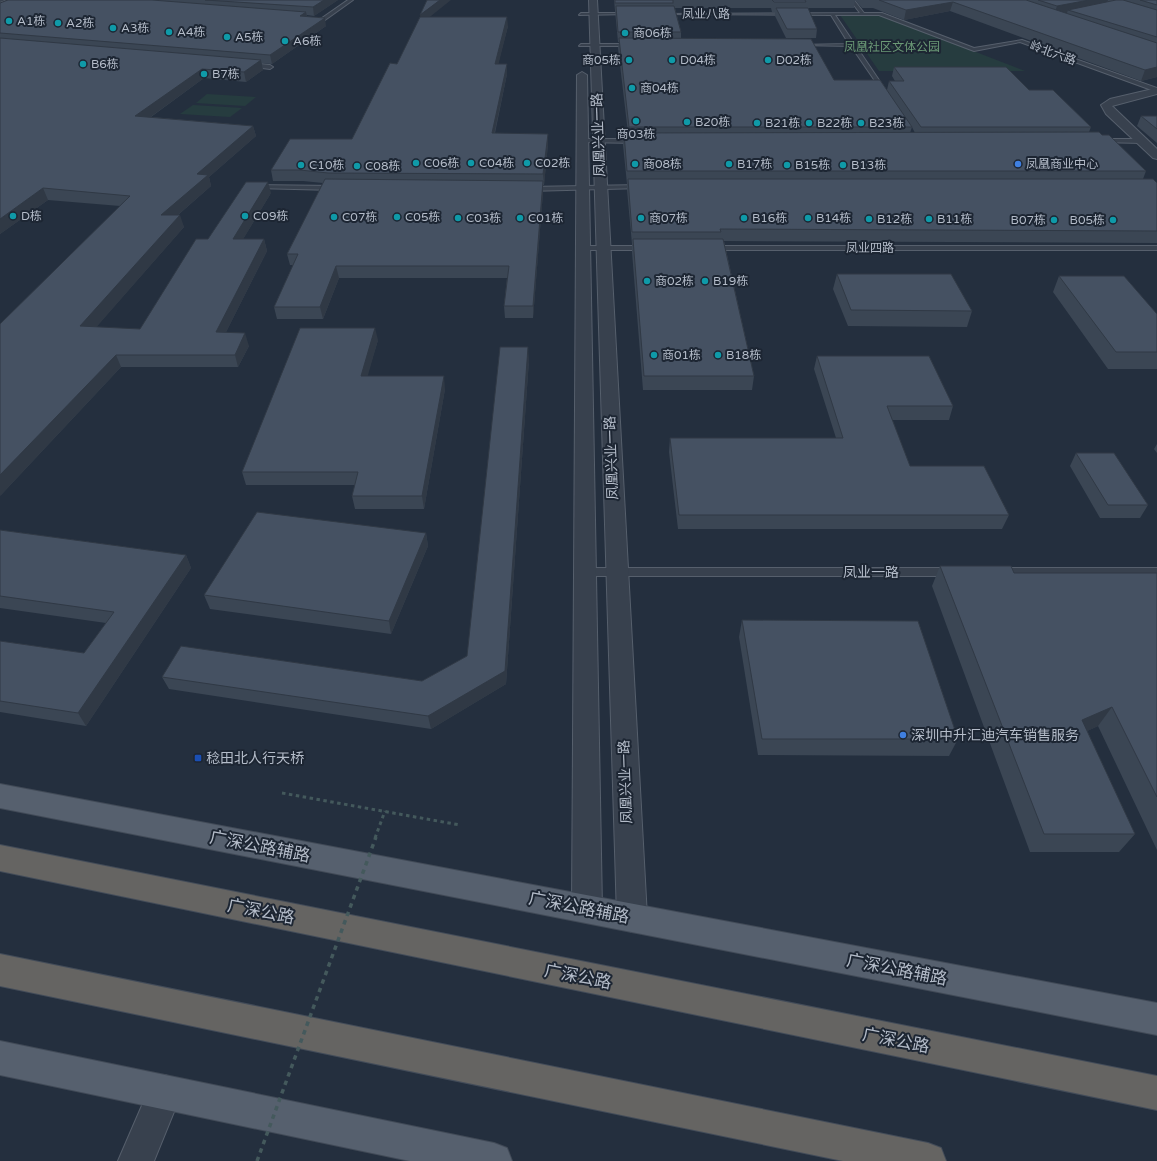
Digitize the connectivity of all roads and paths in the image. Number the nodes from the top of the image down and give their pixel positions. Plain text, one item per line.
1 (351, 0) edge
2 (852, 0) edge
3 (587, 7) edge
4 (633, 14) edge
5 (657, 14) edge
6 (832, 14) junction
7 (863, 14) junction
8 (308, 18) edge
9 (588, 45) junction
10 (642, 45) edge
11 (798, 45) edge
12 (853, 45) junction
13 (246, 65) edge
14 (270, 67) edge
15 (1157, 90) edge
16 (886, 96) edge
17 (590, 141) junction
18 (646, 141) edge
19 (1095, 141) edge
20 (1142, 141) junction
21 (1157, 155) edge
22 (254, 187) edge
23 (648, 187) edge
24 (340, 188) edge
25 (591, 188) junction
26 (520, 189) edge
27 (583, 248) junction
28 (603, 248) junction
29 (650, 248) edge
30 (706, 248) edge
31 (1157, 248) edge
32 (586, 572) junction
33 (616, 572) junction
34 (958, 572) edge
35 (990, 572) edge
36 (1157, 572) edge
37 (282, 793) dead end
38 (0, 796) edge
39 (385, 811) junction
40 (460, 825) dead end
41 (0, 858) edge
42 (587, 909) junction
43 (632, 917) junction
44 (0, 970) edge
45 (1157, 1020) edge
46 (0, 1058) edge
47 (165, 1092) junction
48 (1157, 1093) edge
49 (487, 1160) edge
50 (136, 1161) edge
51 (257, 1161) edge
52 (928, 1161) edge

1 - 8 lane
2 - 7 lane
3 - 4 lane
3 - 9 street, 凤凰兴业一路
5 - 6 lane, 凤业八路
6 - 7 lane, 岭北六路
6 - 12 lane
7 - 15 lane, 岭北六路
9 - 10 lane
9 - 17 street, 凤凰兴业一路
11 - 12 lane
12 - 16 lane
13 - 14 lane
15 - 20 street
17 - 18 lane
17 - 25 street, 凤凰兴业一路
19 - 20 lane
20 - 21 street
22 - 24 lane
23 - 25 lane
25 - 26 lane
25 - 27 street, 凤凰兴业一路
25 - 28 street, 凤凰兴业一路
27 - 28 lane
27 - 32 street, 凤凰兴业一路
28 - 29 lane
28 - 33 street, 凤凰兴业一路
30 - 31 lane, 凤业四路
32 - 33 lane, 凤业一路
32 - 42 street, 凤凰兴业一路
33 - 34 lane, 凤业一路
33 - 43 street, 凤凰兴业一路
35 - 36 lane
37 - 39 path
38 - 42 main road, 广深公路辅路
39 - 40 path
39 - 51 path, bridge
41 - 48 highway, 广深公路
42 - 43 main road, 广深公路辅路
43 - 45 main road, 广深公路辅路
44 - 52 highway
46 - 47 main road
47 - 49 main road
47 - 50 street

